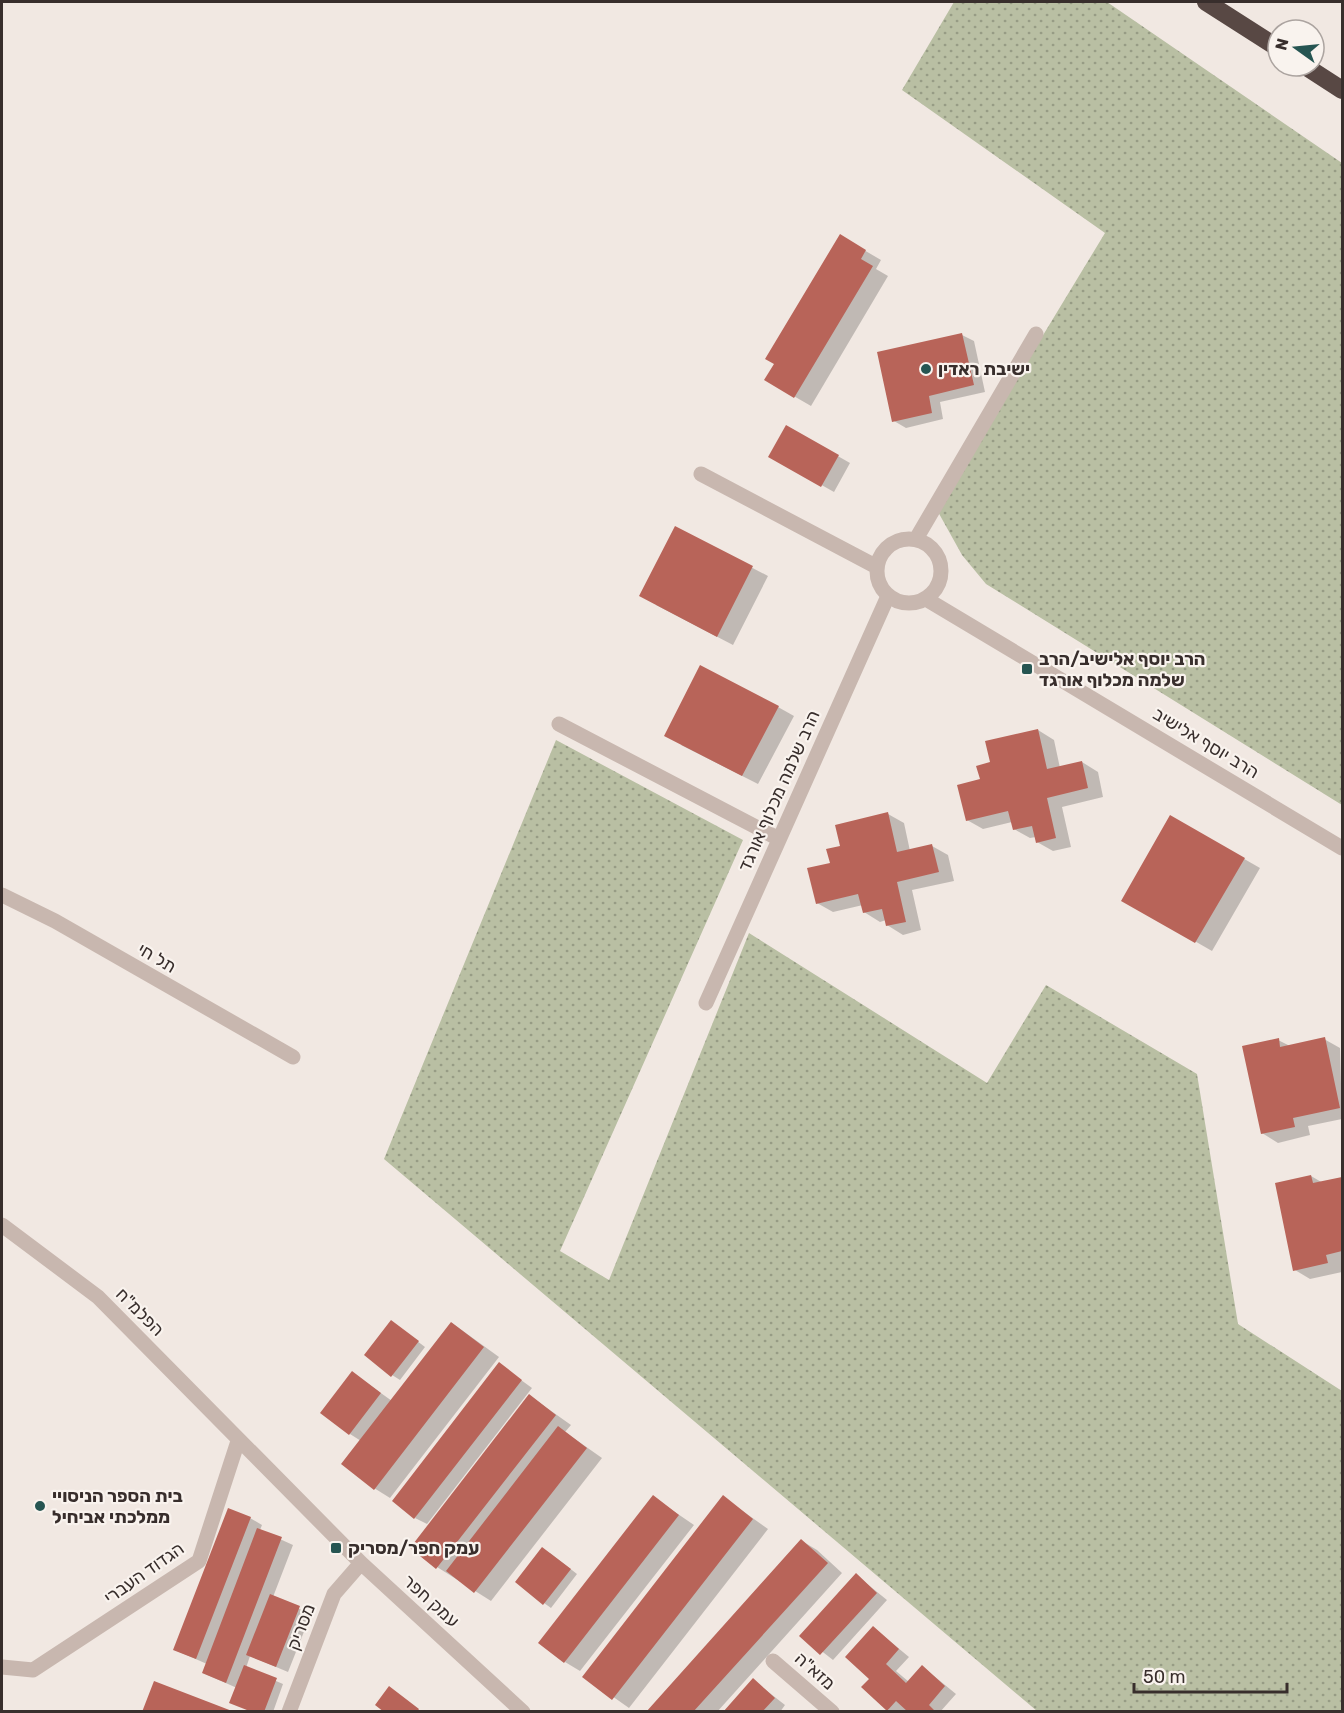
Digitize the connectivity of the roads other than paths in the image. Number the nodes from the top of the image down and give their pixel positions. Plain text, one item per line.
1 (1206, 2) edge
2 (1266, 40) edge
3 (1324, 78) edge
4 (1342, 90) edge
5 (1036, 333) dead end
6 (701, 474) dead end
7 (916, 539) junction
8 (877, 567) junction
9 (888, 596) junction
10 (926, 599) junction
11 (559, 724) dead end
12 (779, 839) junction
13 (1342, 848) edge
14 (2, 895) edge
15 (706, 1003) dead end
16 (292, 1057) dead end
17 (2, 1225) edge
18 (238, 1441) junction
19 (361, 1563) junction
20 (773, 1661) dead end
21 (2, 1667) edge
22 (289, 1712) edge
23 (523, 1712) edge
24 (832, 1712) edge

1 - 2 highway
3 - 4 highway
5 - 7 street
6 - 8 street
7 - 8 street
7 - 10 street
8 - 9 street
9 - 10 street
9 - 12 street, הרב שלמה מכלוף אורגד
10 - 13 street, הרב יוסף אלישיב
11 - 12 street
12 - 15 street, הרב שלמה מכלוף אורגד
14 - 16 street, תל חי
17 - 18 street, הפלמ"ח
18 - 19 street, עמק חפר
18 - 21 street, הגדוד העברי
19 - 22 street, מסריק
19 - 23 street, עמק חפר
20 - 24 street, מזא"ה

